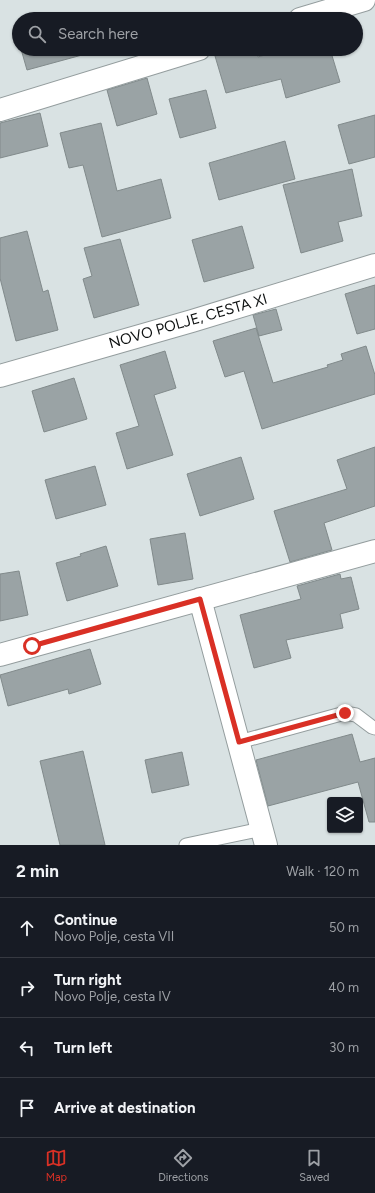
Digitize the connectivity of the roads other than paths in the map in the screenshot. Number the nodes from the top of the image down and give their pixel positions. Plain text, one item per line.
1 (364, 0) edge
2 (324, 12) edge
3 (177, 56) edge
4 (0, 110) edge
5 (375, 265) edge
6 (0, 375) edge
7 (375, 551) edge
8 (200, 599) junction
9 (0, 655) edge
10 (375, 728) edge
11 (239, 742) junction
12 (264, 837) edge
13 (186, 845) edge

1 - 2 street
3 - 4 street
5 - 6 street, NOVO POLJE, CESTA XI
7 - 8 street
8 - 9 street
8 - 11 street
10 - 11 lane
11 - 12 street
12 - 13 lane

